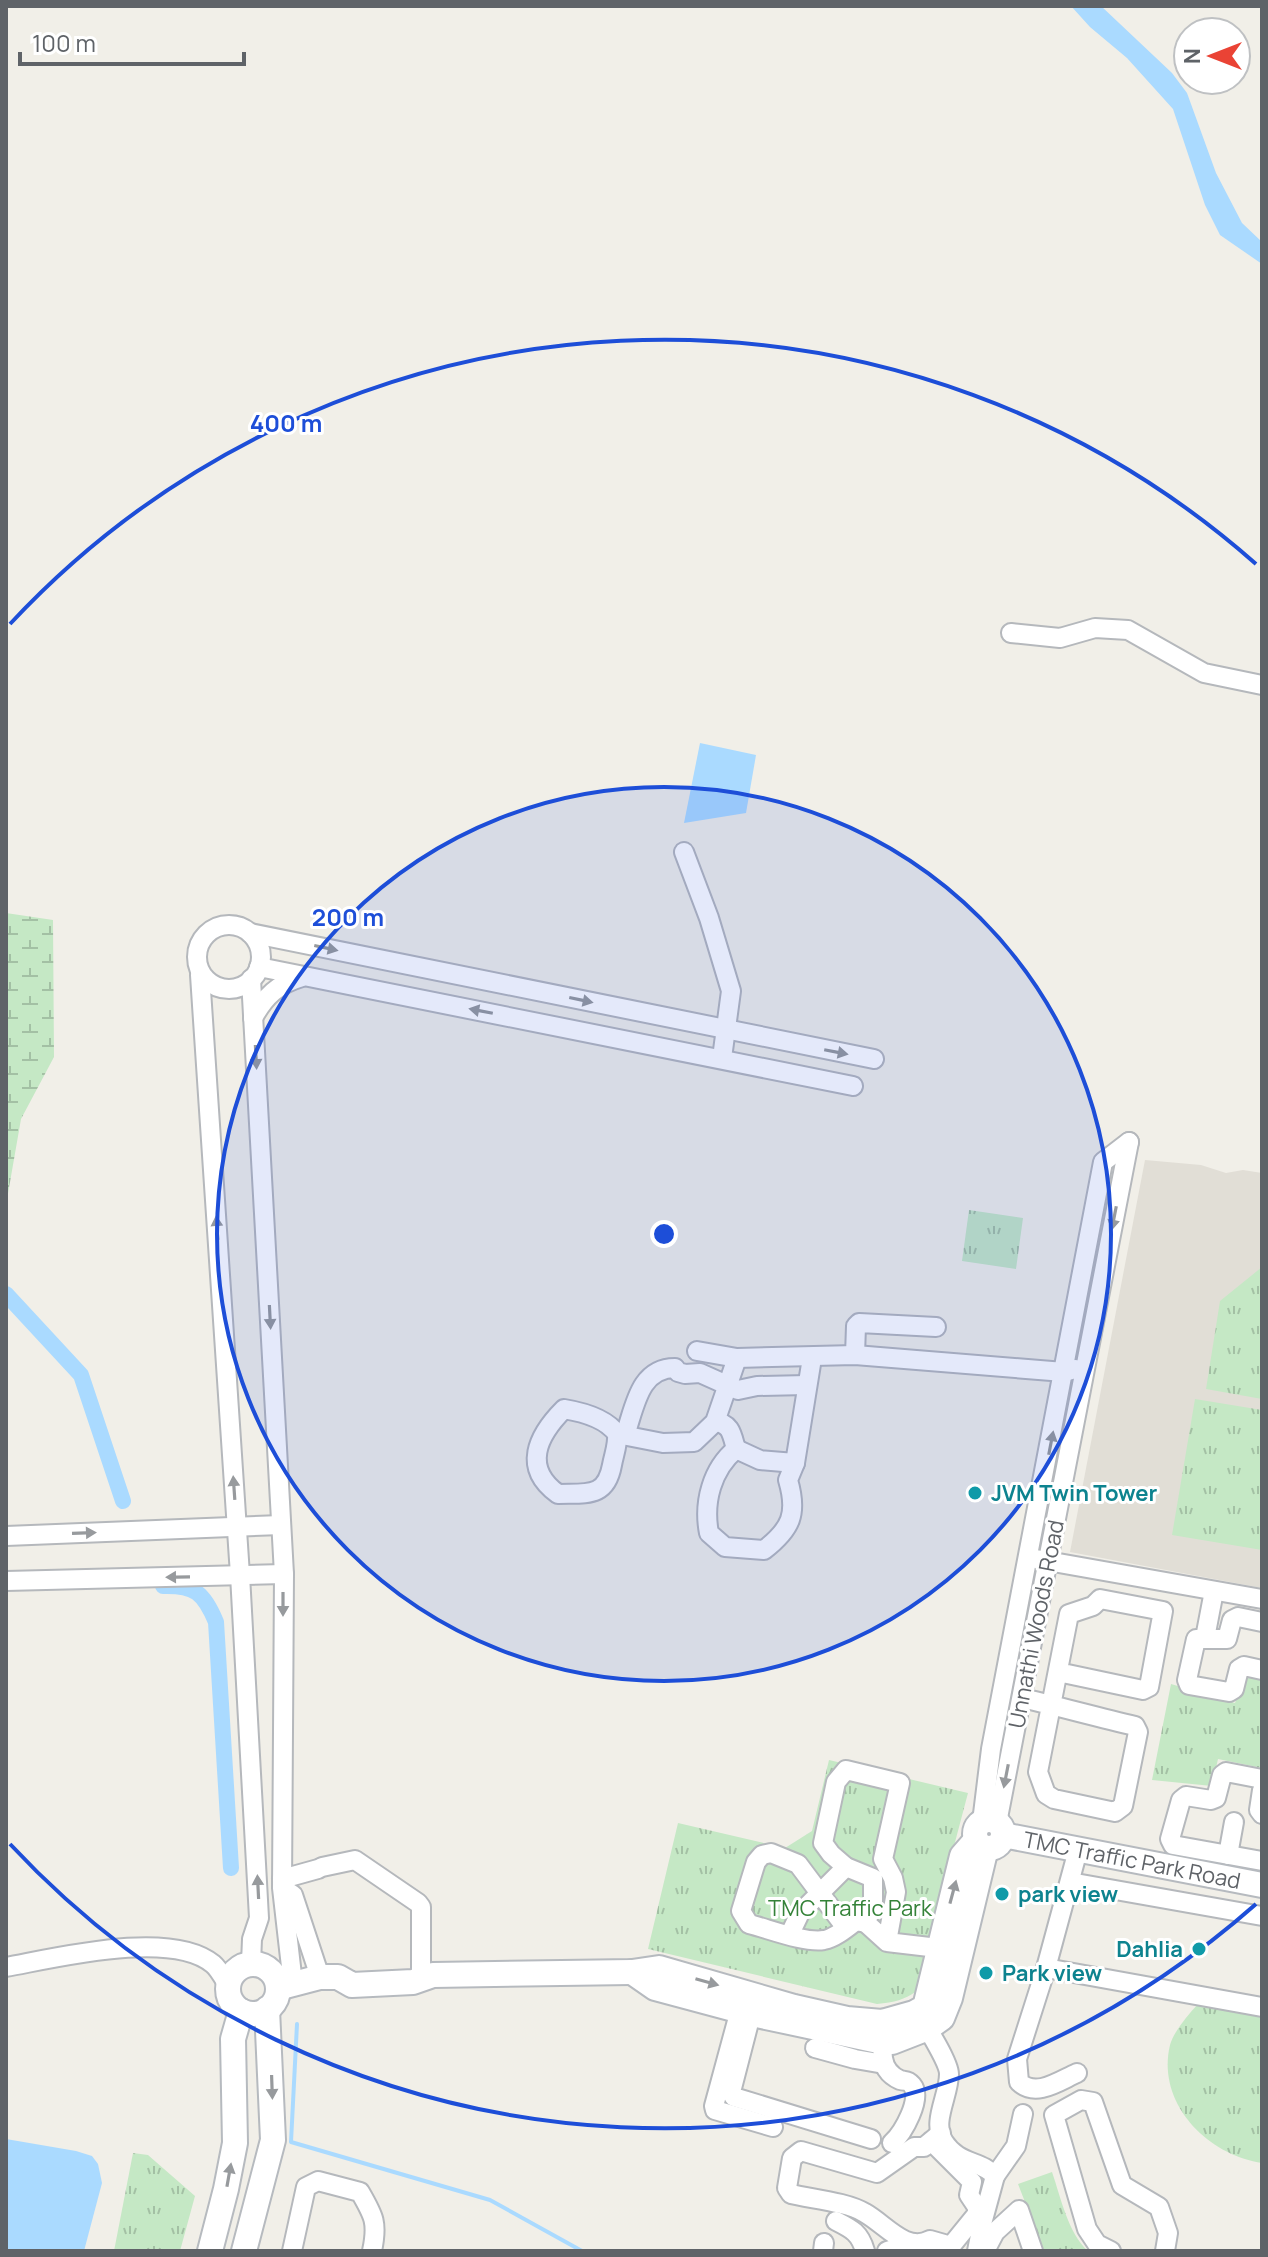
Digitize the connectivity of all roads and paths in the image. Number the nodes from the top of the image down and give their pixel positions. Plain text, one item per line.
1 (1011, 633) dead end
2 (1262, 685) edge
3 (684, 852) dead end
4 (250, 933) junction
5 (255, 973) junction
6 (200, 975) junction
7 (304, 976) junction
8 (253, 1018) junction
9 (726, 1030) junction
10 (722, 1058) junction
11 (874, 1059) dead end
12 (853, 1086) dead end
13 (936, 1327) dead end
14 (697, 1351) dead end
15 (855, 1355) junction
16 (737, 1358) junction
17 (812, 1358) junction
18 (1086, 1366) junction
19 (1064, 1372) junction
20 (807, 1385) junction
21 (727, 1386) junction
22 (715, 1422) junction
23 (621, 1434) junction
24 (736, 1449) junction
25 (795, 1463) junction
26 (281, 1525) junction
27 (237, 1527) junction
28 (6, 1536) edge
29 (1029, 1558) junction
30 (1049, 1561) junction
31 (284, 1574) junction
32 (240, 1575) junction
33 (6, 1581) edge
34 (1168, 1583) junction
35 (1214, 1591) junction
36 (1262, 1599) edge
37 (1163, 1611) junction
38 (1262, 1622) edge
39 (1205, 1638) junction
40 (1262, 1670) edge
41 (1058, 1672) junction
42 (1022, 1698) junction
43 (1051, 1706) junction
44 (1262, 1779) edge
45 (1262, 1790) edge
46 (1262, 1814) edge
47 (1234, 1822) dead end
48 (989, 1834) junction
49 (823, 1843) junction
50 (1078, 1850) junction
51 (1228, 1855) junction
52 (1262, 1861) edge
53 (798, 1864) junction
54 (846, 1867) junction
55 (1070, 1882) junction
56 (282, 1884) junction
57 (1262, 1885) edge
58 (821, 1894) junction
59 (1262, 1916) edge
60 (259, 1918) junction
61 (285, 1922) junction
62 (866, 1923) junction
63 (846, 1928) junction
64 (790, 1934) junction
65 (887, 1942) junction
66 (938, 1948) junction
67 (251, 1963) junction
68 (6, 1967) edge
69 (1046, 1968) junction
70 (425, 1975) junction
71 (329, 1977) junction
72 (228, 1985) junction
73 (279, 1994) junction
74 (748, 2003) junction
75 (1262, 2007) edge
76 (241, 2011) junction
77 (927, 2016) junction
78 (885, 2042) junction
79 (815, 2048) dead end
80 (1077, 2073) dead end
81 (1023, 2114) dead end
82 (773, 2127) dead end
83 (936, 2137) junction
84 (871, 2139) dead end
85 (892, 2143) dead end
86 (957, 2161) junction
87 (995, 2176) junction
88 (867, 2214) junction
89 (836, 2221) dead end
90 (909, 2244) junction
91 (863, 2245) edge
92 (210, 2251) edge
93 (244, 2251) edge
94 (292, 2251) edge
95 (372, 2251) edge
96 (887, 2251) edge
97 (977, 2251) edge
98 (985, 2251) edge
99 (1033, 2251) edge
100 (1111, 2251) edge
101 (1165, 2251) edge

1 - 2 street
3 - 9 street
4 - 5 street
4 - 6 street
4 -> 9 street
5 - 6 street
5 - 7 street
5 - 8 street
27 -> 6 street
7 - 8 street
10 -> 7 street
8 -> 26 street
9 - 10 street
9 -> 11 street
10 - 12 street
13 - 15 street
14 - 16 street
15 - 17 street
15 - 19 street
16 - 17 street
16 - 21 street
17 - 20 street
18 - 19 street
19 -> 18 street, Unnathi Woods Road
18 - 30 street, Unnathi Woods Road
29 -> 19 street, Unnathi Woods Road
20 - 21 street
20 - 25 street
21 - 22 street
21 - 23 street
22 - 23 street
22 - 24 street
23 - 23 street
24 - 25 street
24 - 25 street
26 - 27 street
26 - 31 street
28 -> 27 street
27 - 32 street
29 - 30 street
29 - 48 street, Unnathi Woods Road
30 - 34 street
30 - 42 street, Unnathi Woods Road
31 - 32 street
31 -> 56 street
32 -> 33 street
60 -> 32 street
34 - 35 street
34 - 37 street
35 - 36 street
35 - 39 street
37 - 41 street
37 - 41 street
38 - 39 street
39 - 40 street
41 - 43 street
42 - 43 street
42 -> 48 street, Unnathi Woods Road
43 - 43 street
44 - 51 street
45 - 46 street
47 - 51 street
48 - 50 street, TMC Traffic Park Road
66 -> 48 street
48 - 77 street
49 - 53 street
49 - 54 street
49 - 65 street
50 - 55 street
50 - 57 street, TMC Traffic Park Road
51 - 52 street
53 - 58 street
53 - 64 street
54 - 58 street
54 - 62 street
55 - 59 street
55 - 69 street
56 - 61 street
56 - 70 street
56 - 71 street
58 - 63 street
58 - 64 street
60 - 61 street
60 - 67 street
61 - 73 street
62 - 63 street
62 - 65 street
63 - 64 street
65 - 66 street
66 - 77 street
67 - 72 street
67 - 73 street
68 - 72 street
69 - 75 street
69 - 80 street
70 - 71 street
70 - 74 street
71 - 73 street
72 - 76 street
73 - 76 street
73 -> 93 street
74 - 78 street
74 - 82 street
74 - 84 street
92 -> 76 street
77 - 78 street
77 - 83 street
78 - 79 street
78 - 85 street
81 - 87 street
83 - 86 street
83 - 88 street
86 - 87 street
86 - 90 street
87 - 97 street
88 - 90 street
88 - 91 street
89 - 91 street
90 - 96 street
94 - 95 street
98 - 99 street
100 - 101 street

